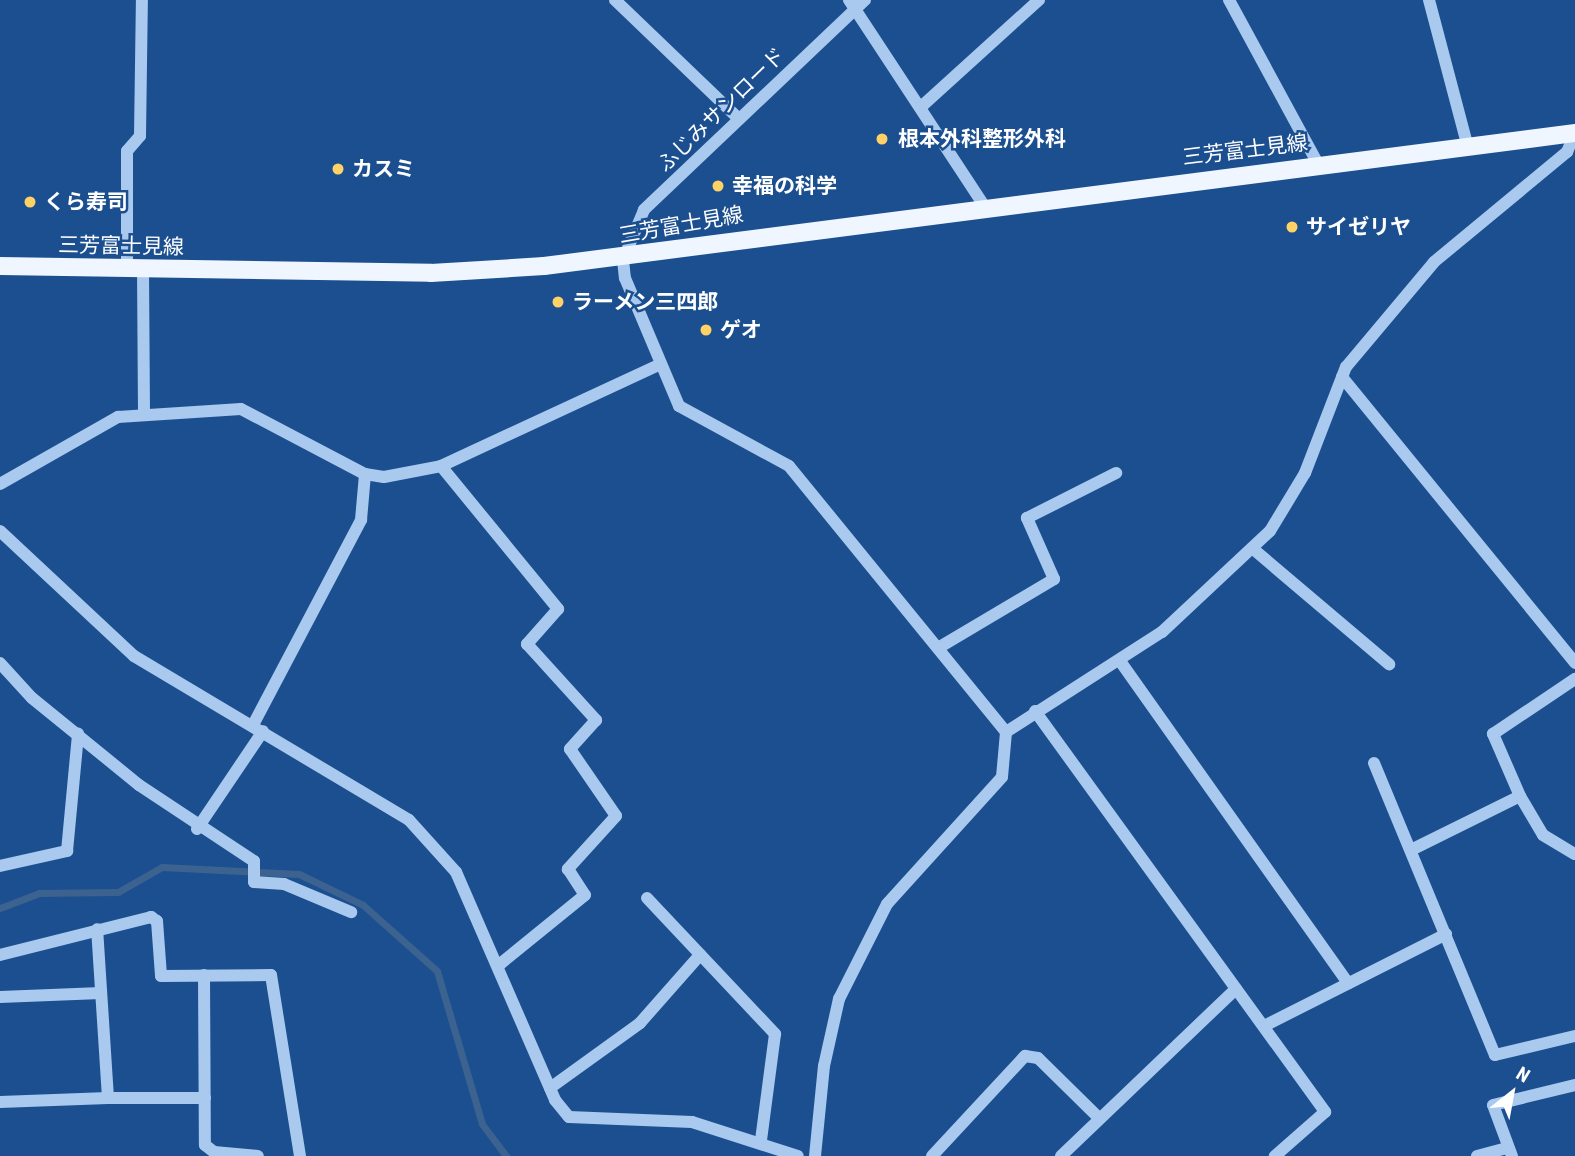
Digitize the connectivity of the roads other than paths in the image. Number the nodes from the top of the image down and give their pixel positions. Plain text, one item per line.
1 (142, 0) edge
2 (615, 0) edge
3 (1039, 0) edge
4 (1229, 0) edge
5 (1429, 0) edge
6 (857, 2) edge
7 (922, 106) junction
8 (740, 119) junction
9 (1575, 133) edge
10 (1467, 144) junction
11 (1318, 164) junction
12 (985, 207) junction
13 (623, 260) junction
14 (0, 266) edge
15 (135, 269) junction
16 (661, 364) junction
17 (1342, 377) junction
18 (144, 414) junction
19 (441, 466) junction
20 (1116, 473) dead end
21 (365, 474) junction
22 (0, 484) edge
23 (0, 531) edge
24 (1252, 548) junction
25 (938, 648) junction
26 (1121, 661) junction
27 (0, 663) edge
28 (1575, 663) edge
29 (1389, 664) dead end
30 (1575, 679) edge
31 (1035, 710) junction
32 (258, 728) junction
33 (1006, 732) junction
34 (78, 734) junction
35 (1374, 763) dead end
36 (1520, 796) junction
37 (197, 829) junction
38 (1415, 848) junction
39 (1575, 854) edge
40 (0, 866) edge
41 (647, 898) dead end
42 (351, 912) dead end
43 (97, 929) junction
44 (1446, 934) junction
45 (0, 955) edge
46 (701, 956) junction
47 (500, 964) junction
48 (204, 975) junction
49 (1348, 983) junction
50 (1236, 989) junction
51 (101, 993) junction
52 (0, 997) edge
53 (1264, 1026) junction
54 (1575, 1036) edge
55 (1575, 1085) edge
56 (550, 1088) junction
57 (108, 1098) junction
58 (205, 1098) junction
59 (0, 1102) edge
60 (1097, 1116) junction
61 (761, 1140) junction
62 (1510, 1152) edge
63 (239, 1155) edge
64 (258, 1156) edge
65 (300, 1156) edge
66 (798, 1156) edge
67 (815, 1156) edge
68 (932, 1156) edge
69 (1061, 1156) edge
70 (1275, 1156) edge
71 (1477, 1156) edge

1 - 15 street
2 - 8 street
3 - 7 street
4 - 11 street
5 - 10 street
6 - 7 street
6 - 8 street, ふじみサンロード
7 - 12 street
8 - 13 street, ふじみサンロード
9 - 10 main road, 三芳富士見線
9 - 17 street
10 - 11 main road, 三芳富士見線
11 - 12 main road, 三芳富士見線
12 - 13 main road, 三芳富士見線
13 - 15 main road, 三芳富士見線
13 - 16 street
14 - 15 main road, 三芳富士見線
15 - 18 street
16 - 19 street
16 - 25 street
17 - 24 street
17 - 28 street
18 - 21 street
18 - 22 street
19 - 21 street
19 - 47 street
20 - 25 street
21 - 32 street
23 - 32 street
24 - 26 street
24 - 29 street
25 - 33 street
26 - 31 street
26 - 49 street
27 - 34 street
30 - 36 street
31 - 33 street
31 - 50 street
32 - 37 street
32 - 47 street
33 - 67 street
34 - 37 street
34 - 40 street
35 - 38 street
36 - 38 street
36 - 39 street
37 - 42 street
38 - 44 street
41 - 46 street
43 - 45 street
43 - 48 street
43 - 51 street
44 - 49 street
44 - 54 street
46 - 56 street
46 - 61 street
47 - 56 street
48 - 58 street
48 - 65 street
49 - 53 street
50 - 53 street
50 - 60 street
51 - 52 street
51 - 57 street
53 - 70 street
55 - 62 street
56 - 61 street
57 - 58 street
57 - 59 street
58 - 63 street
60 - 68 street
60 - 69 street
61 - 66 street
62 - 71 street
63 - 64 street

